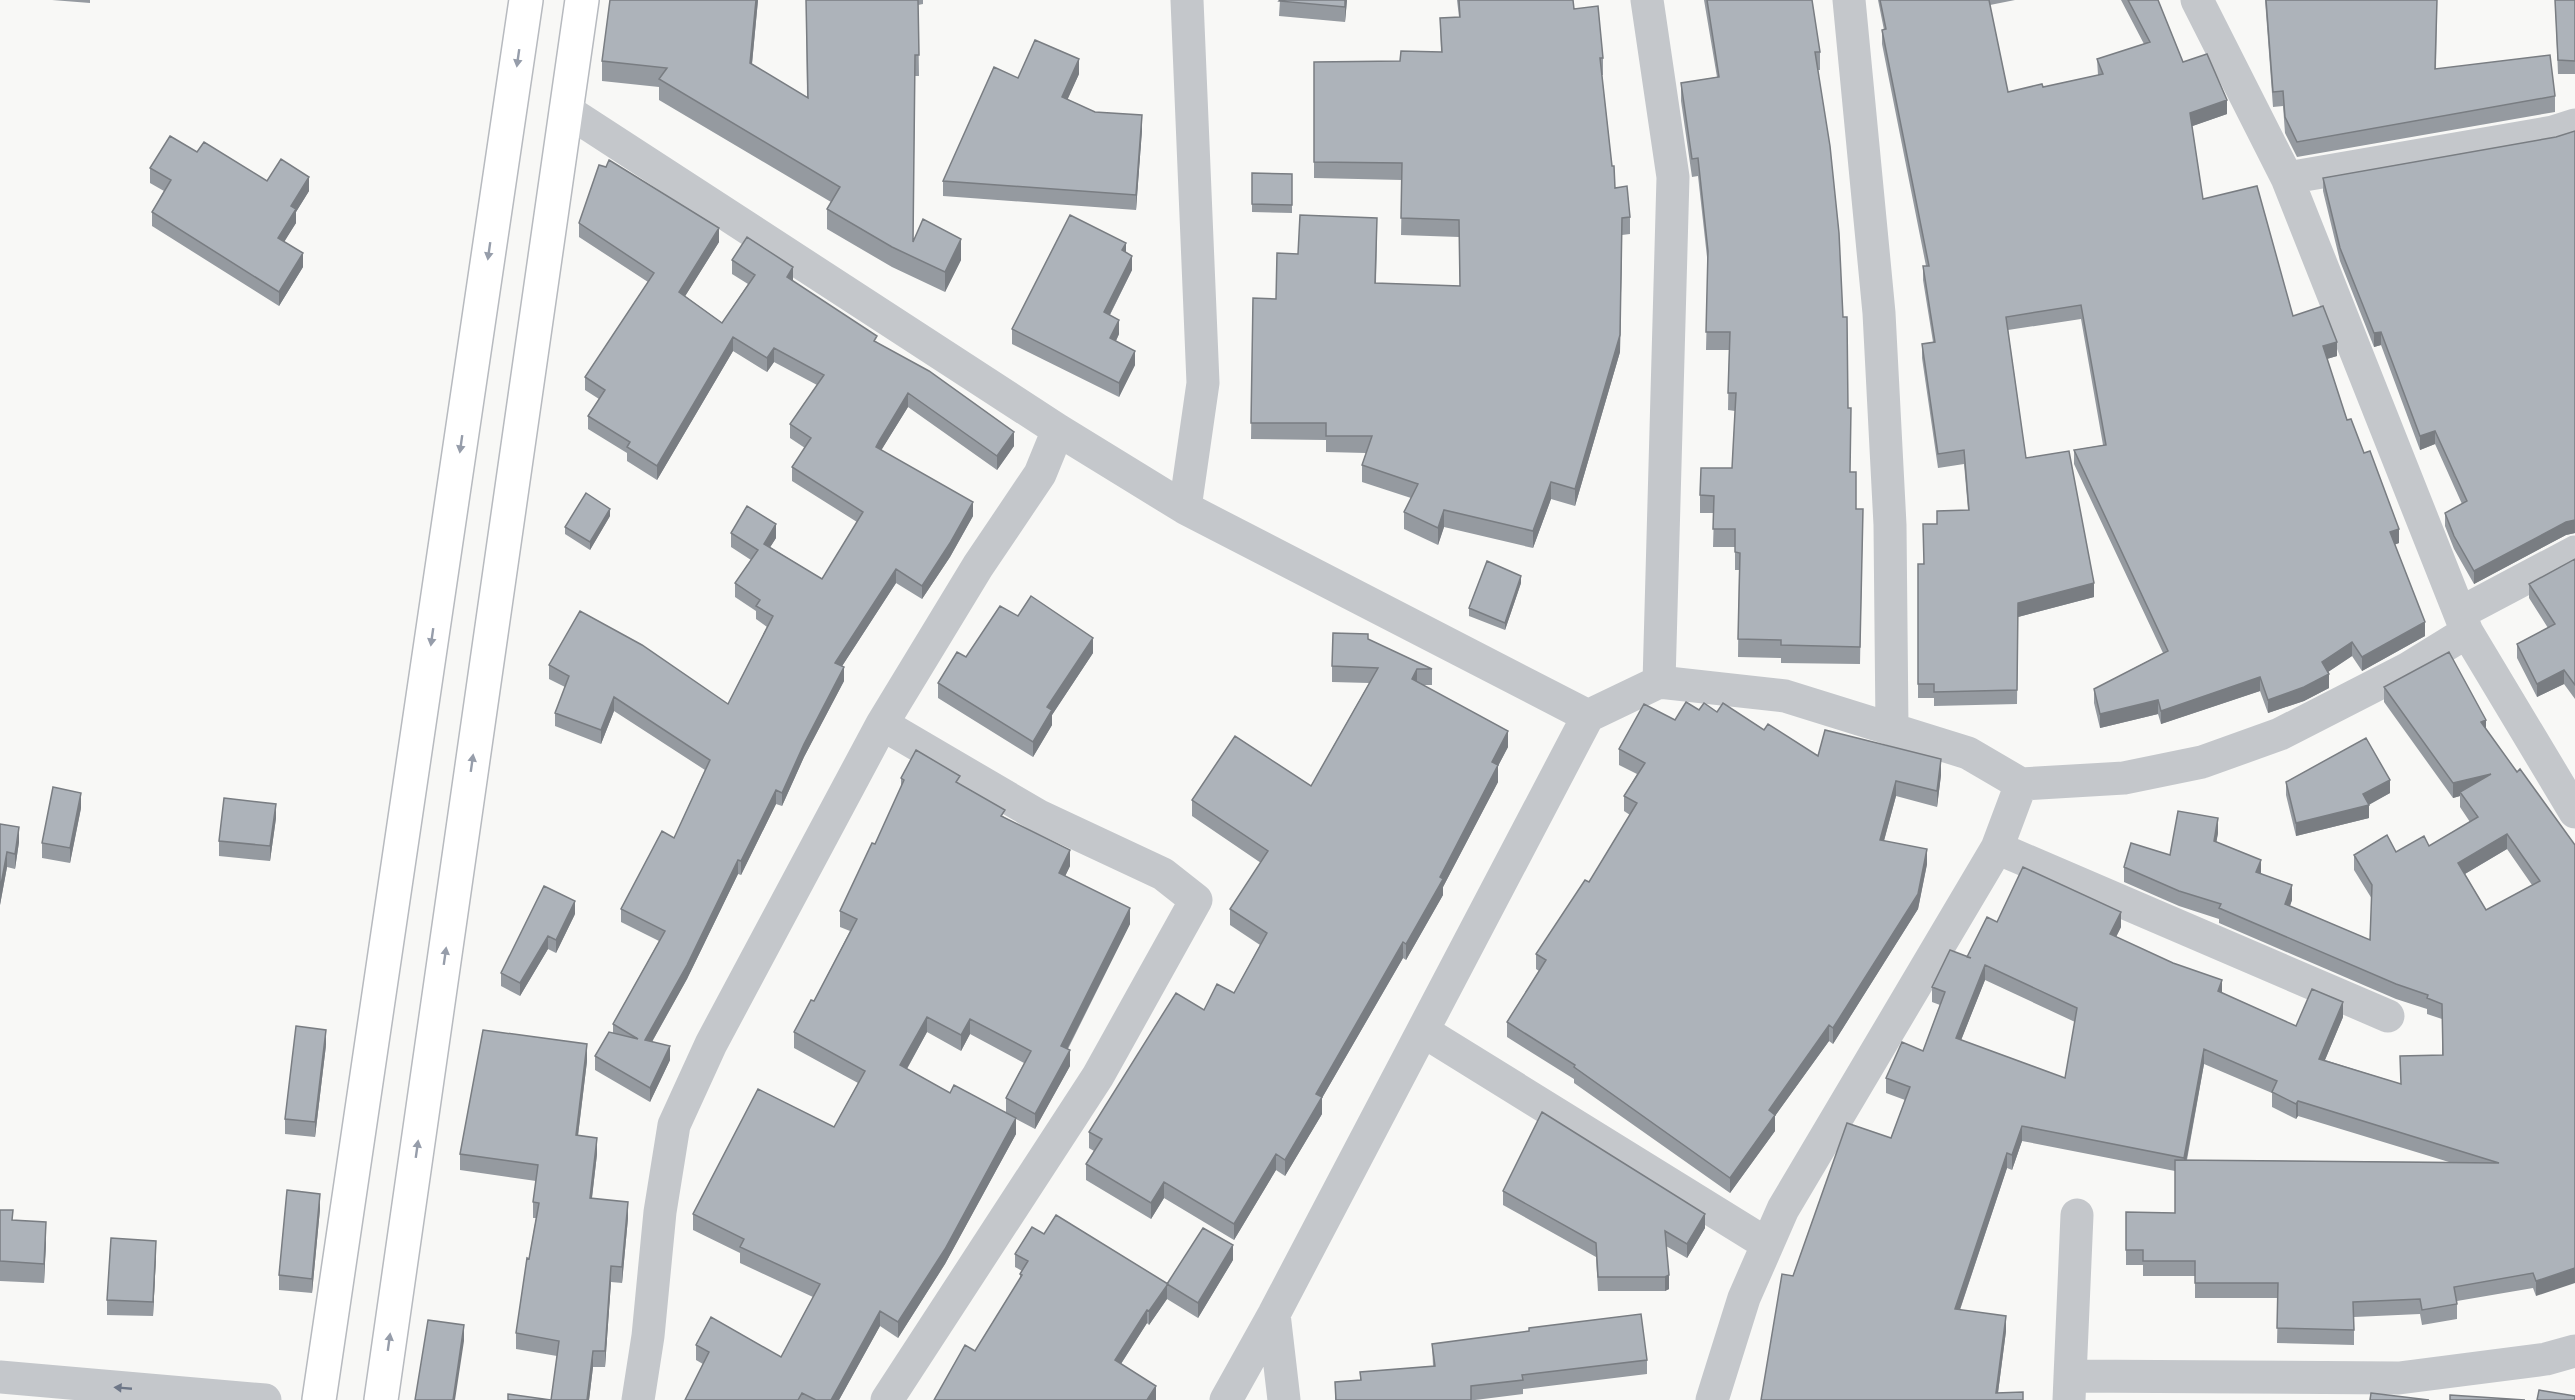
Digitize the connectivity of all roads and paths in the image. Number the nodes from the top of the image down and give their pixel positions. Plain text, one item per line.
1 (526, 0) edge
2 (582, 0) edge
3 (1187, 0) edge
4 (1647, 0) edge
5 (1849, 0) edge
6 (2197, 0) edge
7 (566, 110) junction
8 (2575, 125) edge
9 (2287, 178) junction
10 (1058, 430) junction
11 (1185, 507) junction
12 (2575, 552) edge
13 (2463, 623) junction
14 (1659, 681) junction
15 (1588, 716) junction
16 (882, 724) junction
17 (1892, 728) junction
18 (2021, 784) junction
19 (2575, 812) edge
20 (1997, 848) junction
21 (2388, 1016) dead end
22 (1423, 1031) junction
23 (2077, 1215) dead end
24 (1767, 1244) junction
25 (1274, 1314) junction
26 (2575, 1351) edge
27 (0, 1377) edge
28 (2069, 1388) edge
29 (265, 1400) edge
30 (319, 1400) edge
31 (381, 1400) edge
32 (639, 1400) edge
33 (887, 1400) edge
34 (1226, 1400) edge
35 (1284, 1400) edge
36 (1712, 1400) edge

1 -> 30 main road
2 - 7 main road
3 - 11 street
4 - 14 street
5 - 17 street
6 - 9 street
7 - 10 street
31 -> 7 main road
8 - 9 street
9 - 13 street
10 - 11 street
10 - 16 street
11 - 15 street
12 - 13 street
13 - 18 street
13 - 19 street
14 - 15 street
14 - 17 street
15 - 22 street
16 - 32 street
16 - 33 street
17 - 18 street
18 - 20 street
20 - 21 street
20 - 24 street
22 - 24 street
22 - 25 street
23 - 28 street
24 - 36 street
25 - 34 street
25 - 35 street
26 - 28 street
29 -> 27 street

